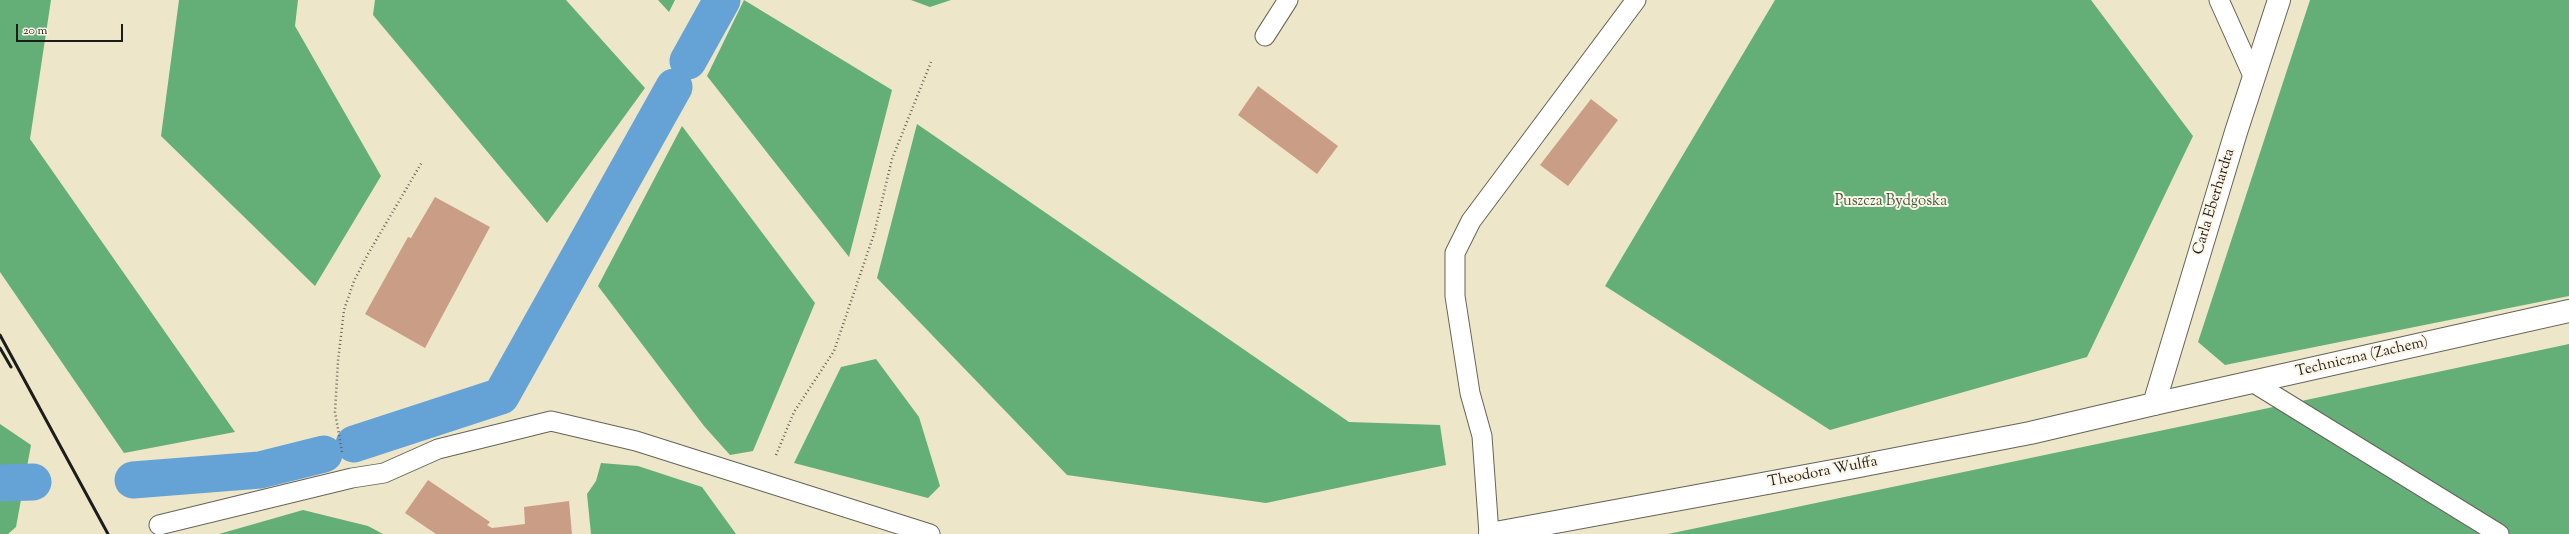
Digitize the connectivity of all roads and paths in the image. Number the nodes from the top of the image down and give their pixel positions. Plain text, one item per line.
1 (1288, 0) edge
2 (1636, 0) edge
3 (2219, 0) edge
4 (2279, 0) edge
5 (1265, 36) dead end
6 (931, 62) dead end
7 (2254, 78) junction
8 (422, 162) dead end
9 (2569, 311) edge
10 (2254, 383) junction
11 (2154, 404) junction
12 (352, 478) junction
13 (765, 481) junction
14 (159, 525) dead end
15 (930, 534) edge
16 (1489, 534) edge
17 (2499, 534) edge

1 - 5 lane
2 - 16 lane
3 - 7 lane
4 - 7 street, Carla Eberhardta
6 - 13 path
7 - 11 street, Carla Eberhardta
8 - 12 path
9 - 10 street, Techniczna (Zachem)
10 - 11 street, Techniczna (Zachem)
10 - 17 lane
11 - 16 street, Theodora Wulffa
12 - 13 lane
12 - 14 lane
13 - 15 lane

